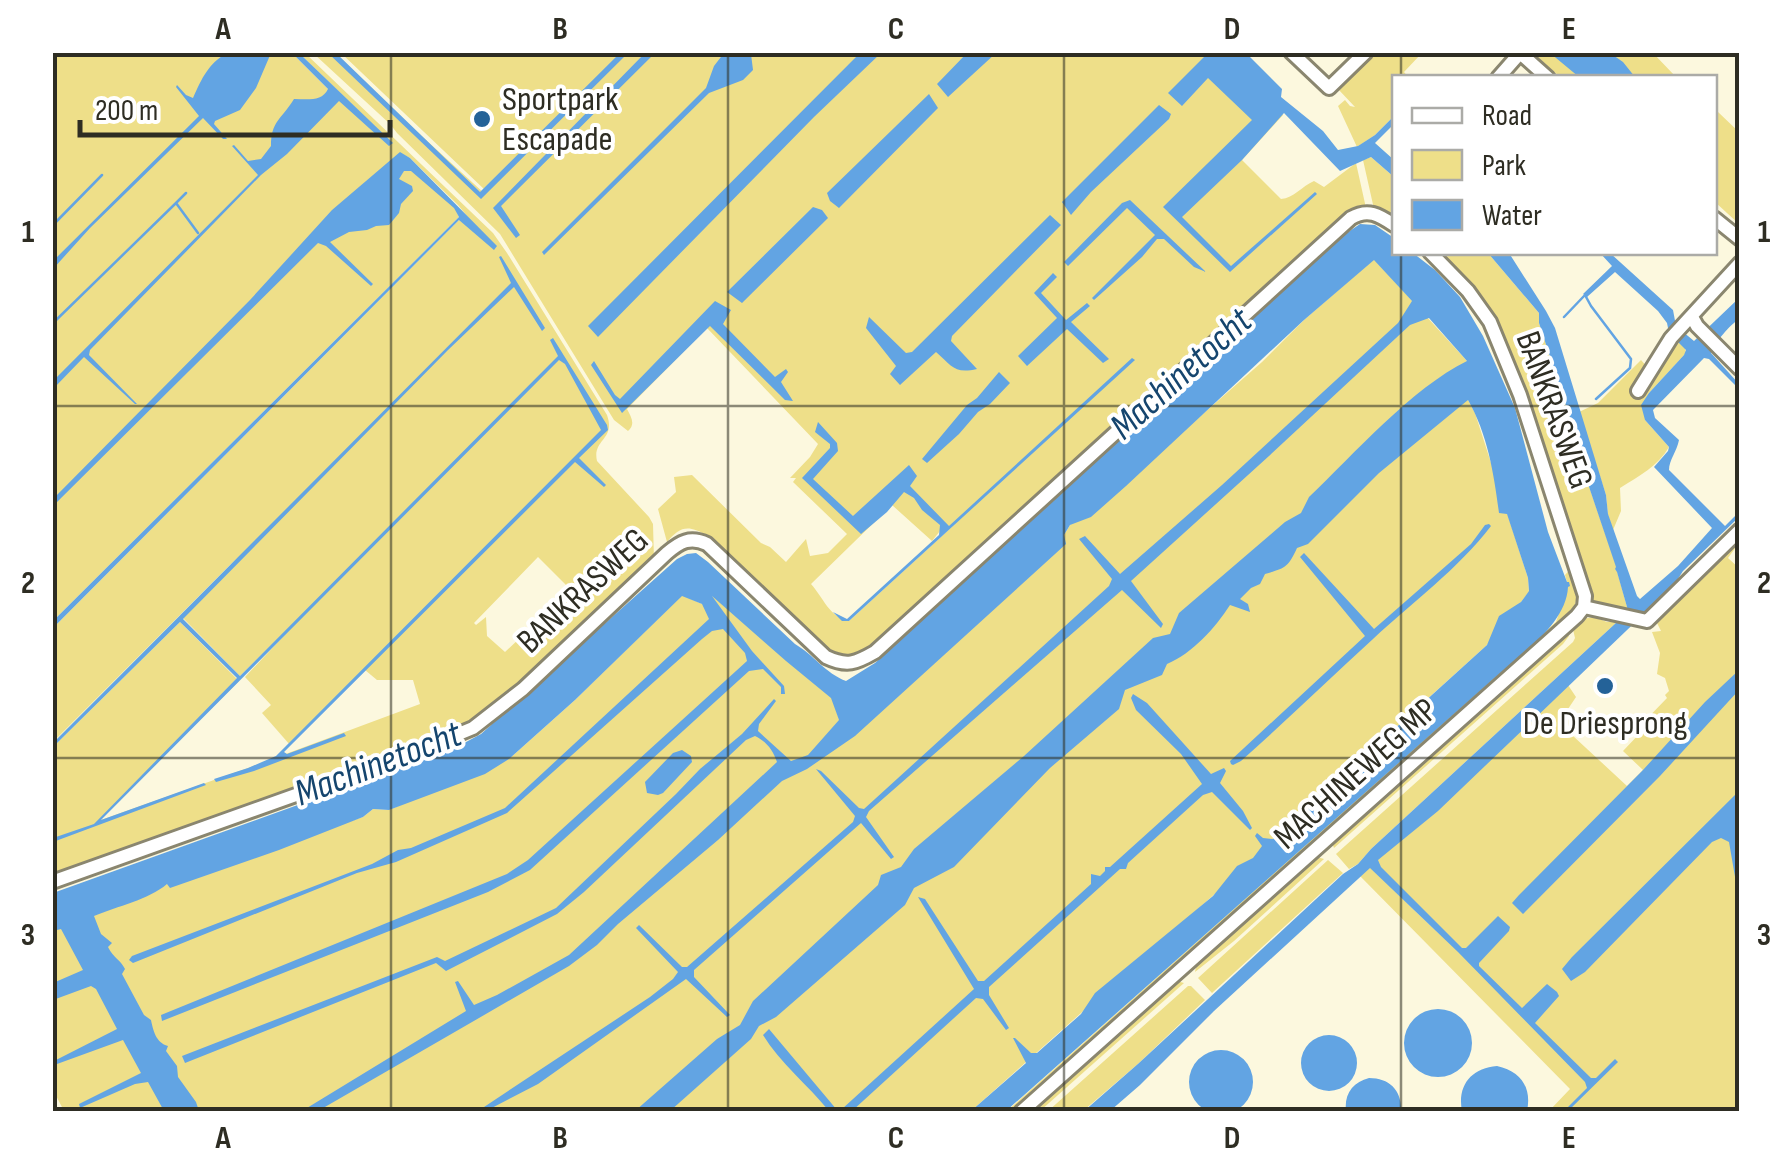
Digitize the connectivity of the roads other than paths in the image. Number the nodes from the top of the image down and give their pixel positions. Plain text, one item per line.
1 (1290, 52) edge
2 (1366, 52) edge
3 (1520, 53) edge
4 (1501, 75) edge
5 (1545, 75) edge
6 (1717, 220) edge
7 (1392, 224) edge
8 (1740, 239) edge
9 (1433, 255) edge
10 (1740, 263) edge
11 (1692, 317) junction
12 (1740, 368) edge
13 (1638, 392) dead end
14 (1740, 530) edge
15 (1584, 608) junction
16 (52, 882) edge
17 (1021, 1112) edge

1 - 2 street
3 - 4 street
3 - 5 street
6 - 8 street
7 - 16 street, BANKRASWEG
9 - 15 street, BANKRASWEG
10 - 11 street
11 - 12 street
11 - 13 street
14 - 15 street
15 - 17 street, MACHINEWEG MP

